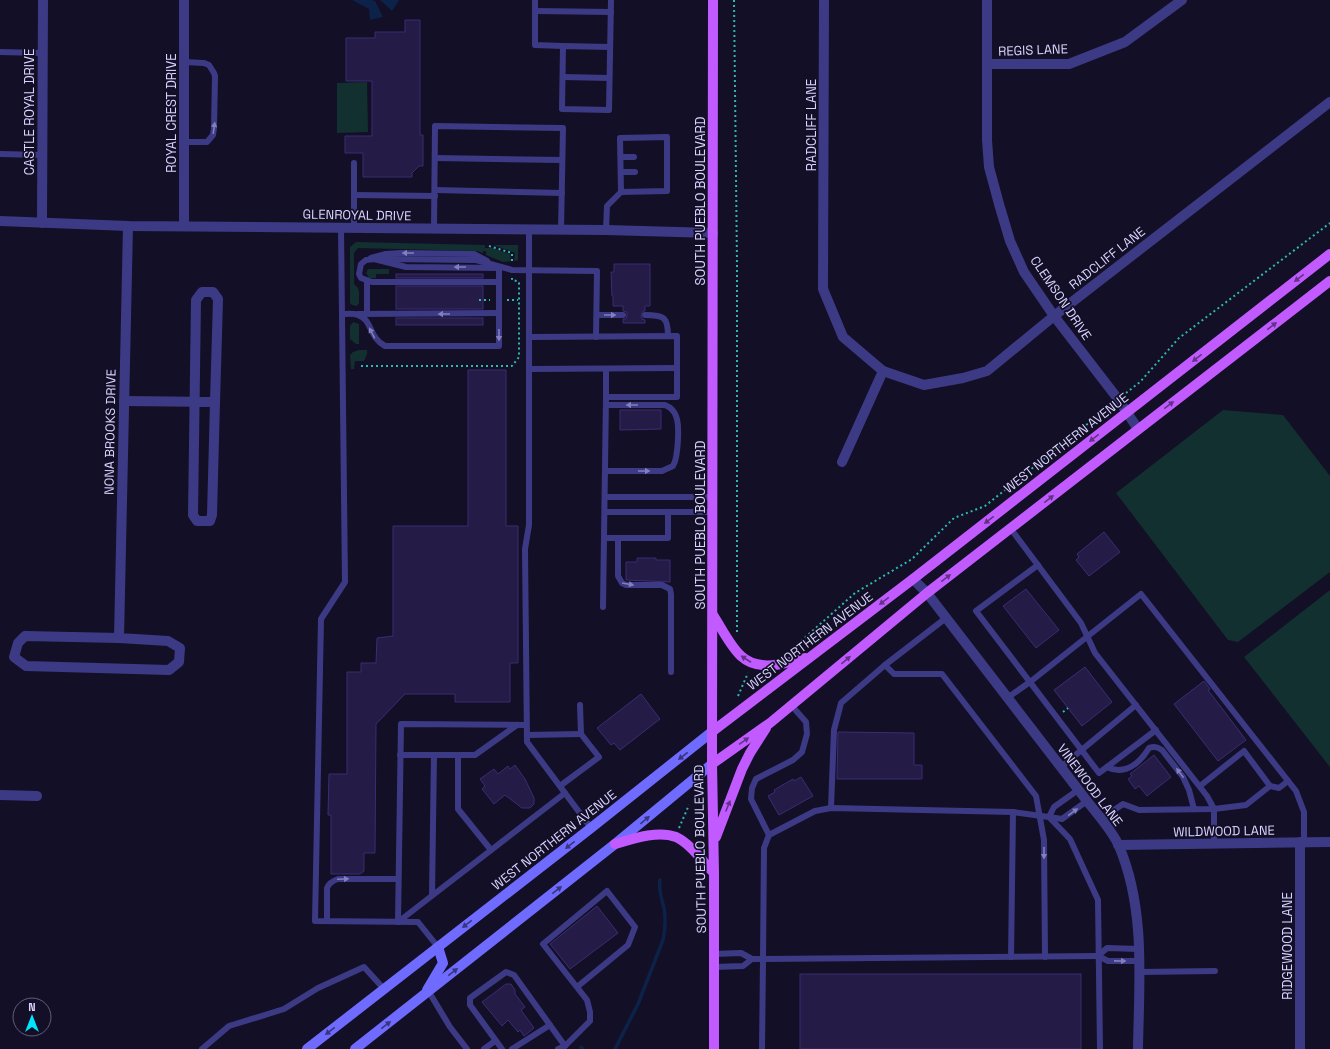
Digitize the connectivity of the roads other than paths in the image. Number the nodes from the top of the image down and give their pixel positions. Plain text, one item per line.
1 (43, 0) edge
2 (184, 0) edge
3 (535, 0) edge
4 (611, 0) edge
5 (713, 0) edge
6 (824, 0) edge
7 (987, 0) edge
8 (1182, 0) edge
9 (535, 11) junction
10 (611, 12) junction
11 (563, 46) junction
12 (610, 47) junction
13 (0, 52) edge
14 (43, 52) junction
15 (184, 62) junction
16 (987, 64) junction
17 (562, 77) junction
18 (609, 78) junction
19 (1330, 102) edge
20 (184, 142) junction
21 (0, 154) edge
22 (42, 155) junction
23 (659, 156) dead end
24 (667, 156) junction
25 (621, 157) junction
26 (634, 157) dead end
27 (435, 158) junction
28 (562, 160) junction
29 (354, 163) dead end
30 (621, 172) junction
31 (635, 172) dead end
32 (659, 172) dead end
33 (667, 172) junction
34 (562, 192) junction
35 (621, 192) junction
36 (435, 193) junction
37 (354, 196) junction
38 (0, 221) edge
39 (42, 223) junction
40 (128, 226) junction
41 (184, 226) junction
42 (341, 228) junction
43 (354, 228) junction
44 (434, 228) junction
45 (530, 230) junction
46 (562, 230) junction
47 (606, 230) junction
48 (713, 233) junction
49 (1330, 254) edge
50 (366, 260) junction
51 (499, 268) junction
52 (529, 270) junction
53 (367, 281) junction
54 (1330, 281) edge
55 (499, 282) junction
56 (499, 313) junction
57 (342, 314) junction
58 (356, 314) junction
59 (367, 314) junction
60 (596, 315) junction
61 (623, 315) dead end
62 (646, 315) dead end
63 (1054, 316) junction
64 (668, 336) junction
65 (529, 337) junction
66 (596, 337) junction
67 (606, 368) junction
68 (677, 368) junction
69 (529, 369) junction
70 (883, 372) junction
71 (606, 398) junction
72 (124, 401) junction
73 (194, 402) junction
74 (215, 402) junction
75 (606, 405) junction
76 (1126, 413) junction
77 (1138, 429) junction
78 (842, 462) dead end
79 (605, 471) junction
80 (605, 497) junction
81 (713, 497) junction
82 (605, 512) junction
83 (668, 512) junction
84 (713, 512) junction
85 (1011, 529) junction
86 (604, 538) junction
87 (618, 538) junction
88 (1038, 565) junction
89 (913, 579) junction
90 (926, 593) junction
91 (603, 607) dead end
92 (713, 615) junction
93 (946, 618) junction
94 (1086, 637) junction
95 (119, 638) junction
96 (810, 657) junction
97 (885, 665) junction
98 (671, 672) dead end
99 (1030, 682) junction
100 (1007, 698) junction
101 (580, 705) dead end
102 (791, 705) junction
103 (1136, 705) junction
104 (770, 723) junction
105 (518, 725) junction
106 (526, 725) junction
107 (1156, 730) junction
108 (713, 731) junction
109 (581, 734) junction
110 (526, 735) junction
111 (1082, 751) junction
112 (400, 755) junction
113 (434, 755) junction
114 (458, 755) junction
115 (712, 764) junction
116 (1061, 767) junction
117 (1107, 767) junction
118 (1288, 781) junction
119 (560, 786) junction
120 (1200, 786) junction
121 (1270, 786) junction
122 (1078, 790) junction
123 (565, 793) junction
124 (0, 795) edge
125 (37, 796) dead end
126 (1087, 801) junction
127 (831, 808) junction
128 (1194, 809) junction
129 (1214, 809) junction
130 (1014, 812) junction
131 (1040, 814) junction
132 (1049, 817) junction
133 (1101, 819) junction
134 (591, 828) junction
135 (769, 835) junction
136 (1302, 842) junction
137 (1330, 842) edge
138 (714, 843) junction
139 (615, 844) junction
140 (1214, 844) junction
141 (1118, 845) junction
142 (491, 850) junction
143 (714, 873) junction
144 (398, 879) junction
145 (432, 895) junction
146 (327, 921) junction
147 (398, 922) junction
148 (438, 947) junction
149 (1139, 949) junction
150 (714, 954) junction
151 (1098, 956) junction
152 (1011, 957) junction
153 (1045, 957) junction
154 (752, 959) junction
155 (762, 959) junction
156 (1139, 966) junction
157 (714, 967) junction
158 (1215, 971) dead end
159 (577, 987) junction
160 (384, 989) junction
161 (426, 994) junction
162 (550, 1025) junction
163 (495, 1041) junction
164 (565, 1046) junction
165 (202, 1049) edge
166 (307, 1049) edge
167 (355, 1049) edge
168 (467, 1049) edge
169 (484, 1049) edge
170 (502, 1049) edge
171 (512, 1049) edge
172 (558, 1049) edge
173 (714, 1049) edge
174 (762, 1049) edge
175 (1100, 1049) edge
176 (1138, 1049) edge
177 (1300, 1049) edge

1 - 14 street, CASTLE ROYAL DRIVE
2 - 15 street, ROYAL CREST DRIVE
3 - 9 lane
4 - 10 lane
5 - 48 main road, SOUTH PUEBLO BOULEVARD
6 - 70 street, RADCLIFF LANE
7 - 16 street, CLEMSON DRIVE
8 - 16 street, REGIS LANE
9 - 10 lane
9 - 11 lane
10 - 12 lane
11 - 12 lane
11 - 17 lane
12 - 18 lane
13 - 14 lane
14 - 22 street, CASTLE ROYAL DRIVE
15 - 20 street, ROYAL CREST DRIVE
20 -> 15 lane
16 - 63 street, CLEMSON DRIVE
17 - 18 lane
17 - 18 lane
19 - 63 street, RADCLIFF LANE
20 - 41 street, ROYAL CREST DRIVE
21 - 22 lane
22 - 39 street, CASTLE ROYAL DRIVE
23 - 24 lane
24 - 25 lane
24 - 33 lane
25 - 26 lane
25 - 30 lane
27 - 28 lane
27 - 28 lane
27 - 36 lane
28 - 34 lane
29 - 37 lane
30 - 31 lane
30 - 35 lane
32 - 33 lane
33 - 35 lane
34 - 36 lane
34 - 46 lane
35 - 47 lane
36 - 37 lane
36 - 44 lane
37 - 43 lane
38 - 39 street, GLENROYAL DRIVE
39 - 40 street, GLENROYAL DRIVE
40 - 41 street, GLENROYAL DRIVE
40 - 72 street, NONA BROOKS DRIVE
41 - 42 street, GLENROYAL DRIVE
42 - 43 street, GLENROYAL DRIVE
42 - 57 lane
43 - 44 street, GLENROYAL DRIVE
44 - 45 street, GLENROYAL DRIVE
45 - 46 street, GLENROYAL DRIVE
45 - 52 lane
46 - 47 street, GLENROYAL DRIVE
47 - 48 street, GLENROYAL DRIVE
48 - 81 main road, SOUTH PUEBLO BOULEVARD
49 -> 76 main road, WEST NORTHERN AVENUE
51 -> 50 lane
51 -> 50 lane
50 - 53 lane
51 - 52 lane
51 - 55 lane
52 - 60 lane
52 - 65 lane
53 - 55 lane
53 - 59 lane
77 -> 54 main road
55 - 56 lane
56 -> 58 lane
56 -> 59 lane
57 - 58 lane
57 - 146 lane
58 - 59 lane
60 -> 61 lane
60 - 66 lane
62 - 64 lane
63 - 70 street, RADCLIFF LANE
63 - 76 street, CLEMSON DRIVE
64 - 66 lane
64 - 68 lane
65 - 66 lane
65 - 69 lane
67 - 68 lane
67 - 69 lane
67 - 71 lane
68 - 71 lane
69 - 106 lane
70 - 78 street
71 - 75 lane
72 - 73 street
72 - 95 street, NONA BROOKS DRIVE
73 - 74 street
73 - 74 street
73 - 74 street
75 - 79 lane
79 -> 75 lane
76 - 77 street, CLEMSON DRIVE
76 -> 89 main road, WEST NORTHERN AVENUE
85 -> 77 main road
79 - 80 lane
80 - 81 lane
80 - 82 lane
81 - 84 main road, SOUTH PUEBLO BOULEVARD
82 - 83 lane
82 - 86 lane
83 - 84 lane
83 - 87 lane
84 - 92 main road, SOUTH PUEBLO BOULEVARD
85 - 88 lane
90 -> 85 main road
86 - 87 lane
86 - 91 lane
87 -> 98 lane
88 - 94 lane
88 - 99 lane
89 - 90 street, VINEWOOD LANE
89 -> 96 main road, WEST NORTHERN AVENUE
90 - 93 street, VINEWOOD LANE
102 -> 90 main road
96 -> 92 main road
92 - 108 main road, SOUTH PUEBLO BOULEVARD
93 - 97 lane
93 - 100 street, VINEWOOD LANE
94 - 99 lane
94 - 103 lane
94 - 118 lane
95 - 95 street
96 - 108 main road, WEST NORTHERN AVENUE
97 - 127 lane
97 - 131 lane
99 - 100 lane
99 - 111 lane
100 - 116 street, VINEWOOD LANE
101 - 109 lane
102 - 104 main road
102 - 135 lane
103 - 107 lane
103 - 111 lane
115 -> 104 main road
138 -> 104 main road
105 - 106 lane
105 - 112 lane
105 - 114 lane
106 - 110 lane
107 - 117 lane
107 - 120 lane
108 - 115 main road, SOUTH PUEBLO BOULEVARD
108 -> 134 main road, WEST NORTHERN AVENUE
109 - 110 lane
109 - 119 lane
110 - 119 lane
111 - 116 lane
111 - 117 lane
112 - 113 lane
112 - 144 lane
113 - 114 lane
113 - 145 lane
114 - 142 lane
115 - 138 main road, SOUTH PUEBLO BOULEVARD
139 -> 115 main road
116 - 122 street, VINEWOOD LANE
128 -> 117 lane
118 - 121 lane
118 - 136 lane
119 - 123 lane
120 - 121 lane
120 - 129 lane
121 - 129 lane
122 - 126 street, VINEWOOD LANE
122 - 132 lane
123 - 134 lane
123 - 142 lane
124 - 125 street
132 -> 126 lane
126 - 133 street, VINEWOOD LANE
127 - 130 lane
127 - 135 lane
128 - 129 lane
128 - 133 lane
129 - 140 lane
130 - 131 lane
130 - 152 lane
131 - 132 lane
131 -> 153 lane
132 - 151 lane
133 - 141 street, VINEWOOD LANE
134 -> 148 main road, WEST NORTHERN AVENUE
135 - 155 lane
136 - 137 street, WILDWOOD LANE
136 - 140 street, WILDWOOD LANE
136 - 177 street, RIDGEWOOD LANE
138 - 143 main road, SOUTH PUEBLO BOULEVARD
139 - 143 main road
161 -> 139 main road
140 - 141 street, WILDWOOD LANE
141 - 149 street, VINEWOOD LANE
142 - 145 lane
143 - 150 main road, SOUTH PUEBLO BOULEVARD
146 -> 144 lane
144 - 147 lane
145 - 147 lane
146 - 147 lane
147 - 148 lane
148 - 160 main road, WEST NORTHERN AVENUE
148 - 161 main road
149 - 151 lane
149 - 156 street, VINEWOOD LANE
150 - 154 lane
150 - 157 main road, SOUTH PUEBLO BOULEVARD
151 - 153 lane
151 -> 156 lane
151 - 175 lane
152 - 153 lane
152 - 155 lane
154 - 155 lane
154 - 157 lane
155 - 174 lane
156 - 158 lane
156 - 176 street, VINEWOOD LANE
157 - 173 main road, SOUTH PUEBLO BOULEVARD
159 - 159 lane
159 - 164 lane
160 - 165 lane
160 -> 166 main road, WEST NORTHERN AVENUE
167 -> 161 main road
161 - 168 lane
162 - 163 lane
162 - 164 lane
162 - 171 lane
163 - 169 lane
163 - 170 lane
164 - 172 lane

